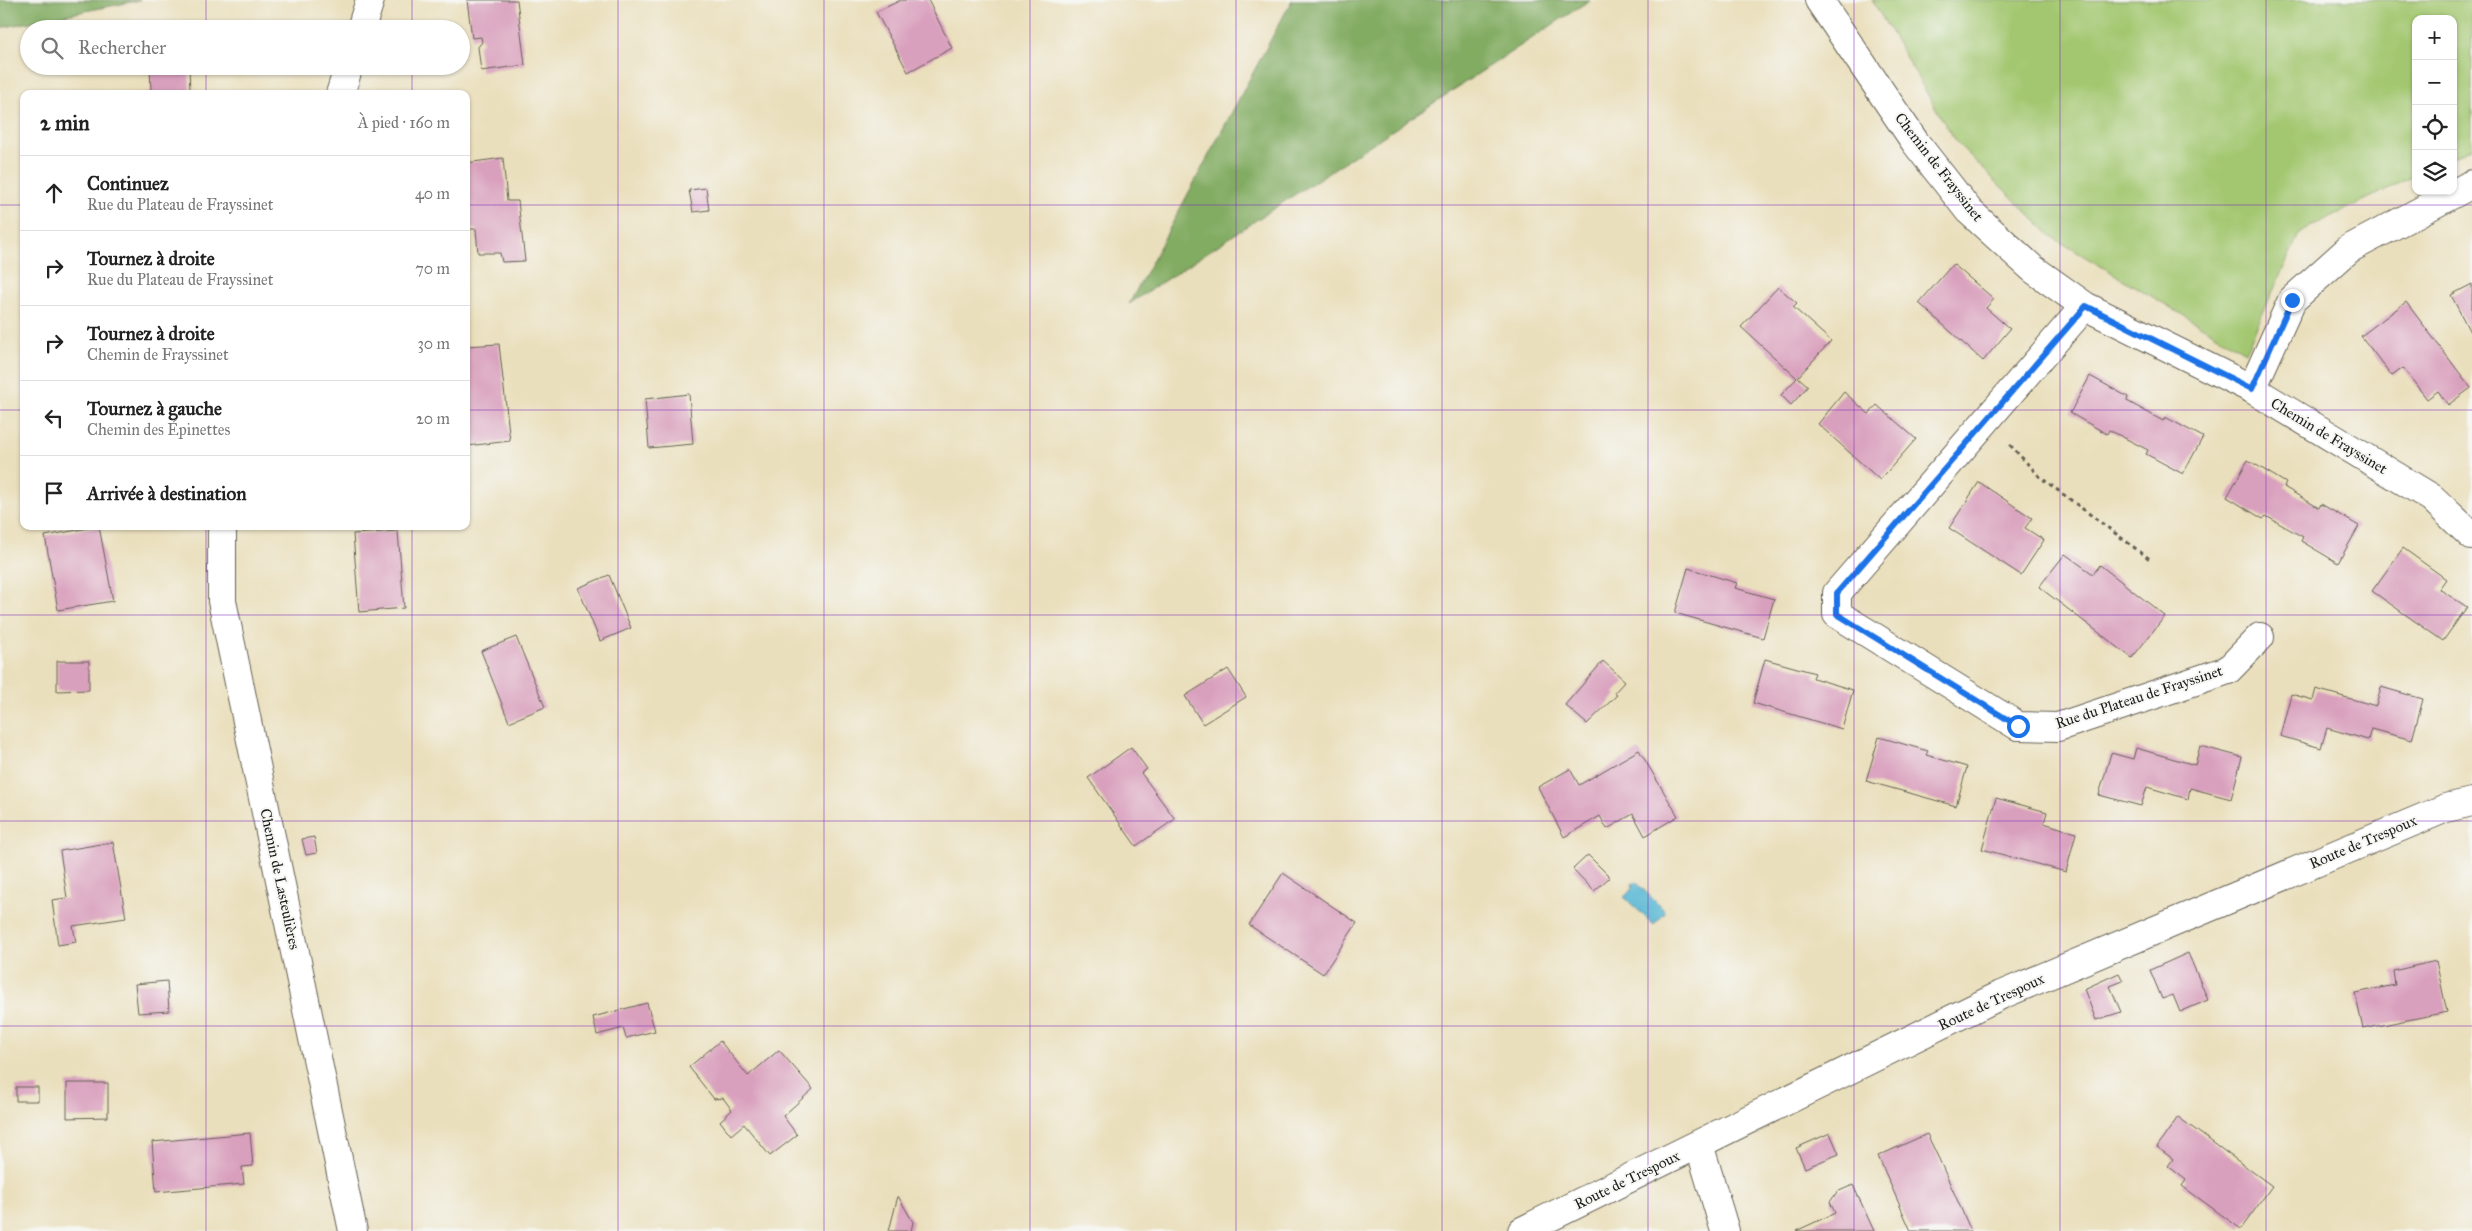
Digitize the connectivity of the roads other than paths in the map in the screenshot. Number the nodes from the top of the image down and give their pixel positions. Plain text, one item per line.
1 (370, 0) edge
2 (1819, 0) edge
3 (364, 20) edge
4 (346, 75) edge
5 (341, 90) edge
6 (2472, 184) edge
7 (2086, 306) junction
8 (2252, 389) junction
9 (222, 530) edge
10 (2472, 536) edge
11 (2260, 637) dead end
12 (2472, 802) edge
13 (1699, 1144) junction
14 (353, 1231) edge
15 (1522, 1231) edge
16 (1725, 1231) edge

1 - 3 street
2 - 7 street, Chemin de Frayssinet
4 - 5 street
6 - 8 street
7 - 8 street, Chemin de Frayssinet
7 - 11 street, Rue du Plateau de Frayssinet
8 - 10 street, Chemin de Frayssinet
9 - 14 street, Chemin de Lasteulières
12 - 13 street, Route de Trespoux
13 - 15 street, Route de Trespoux
13 - 16 street

